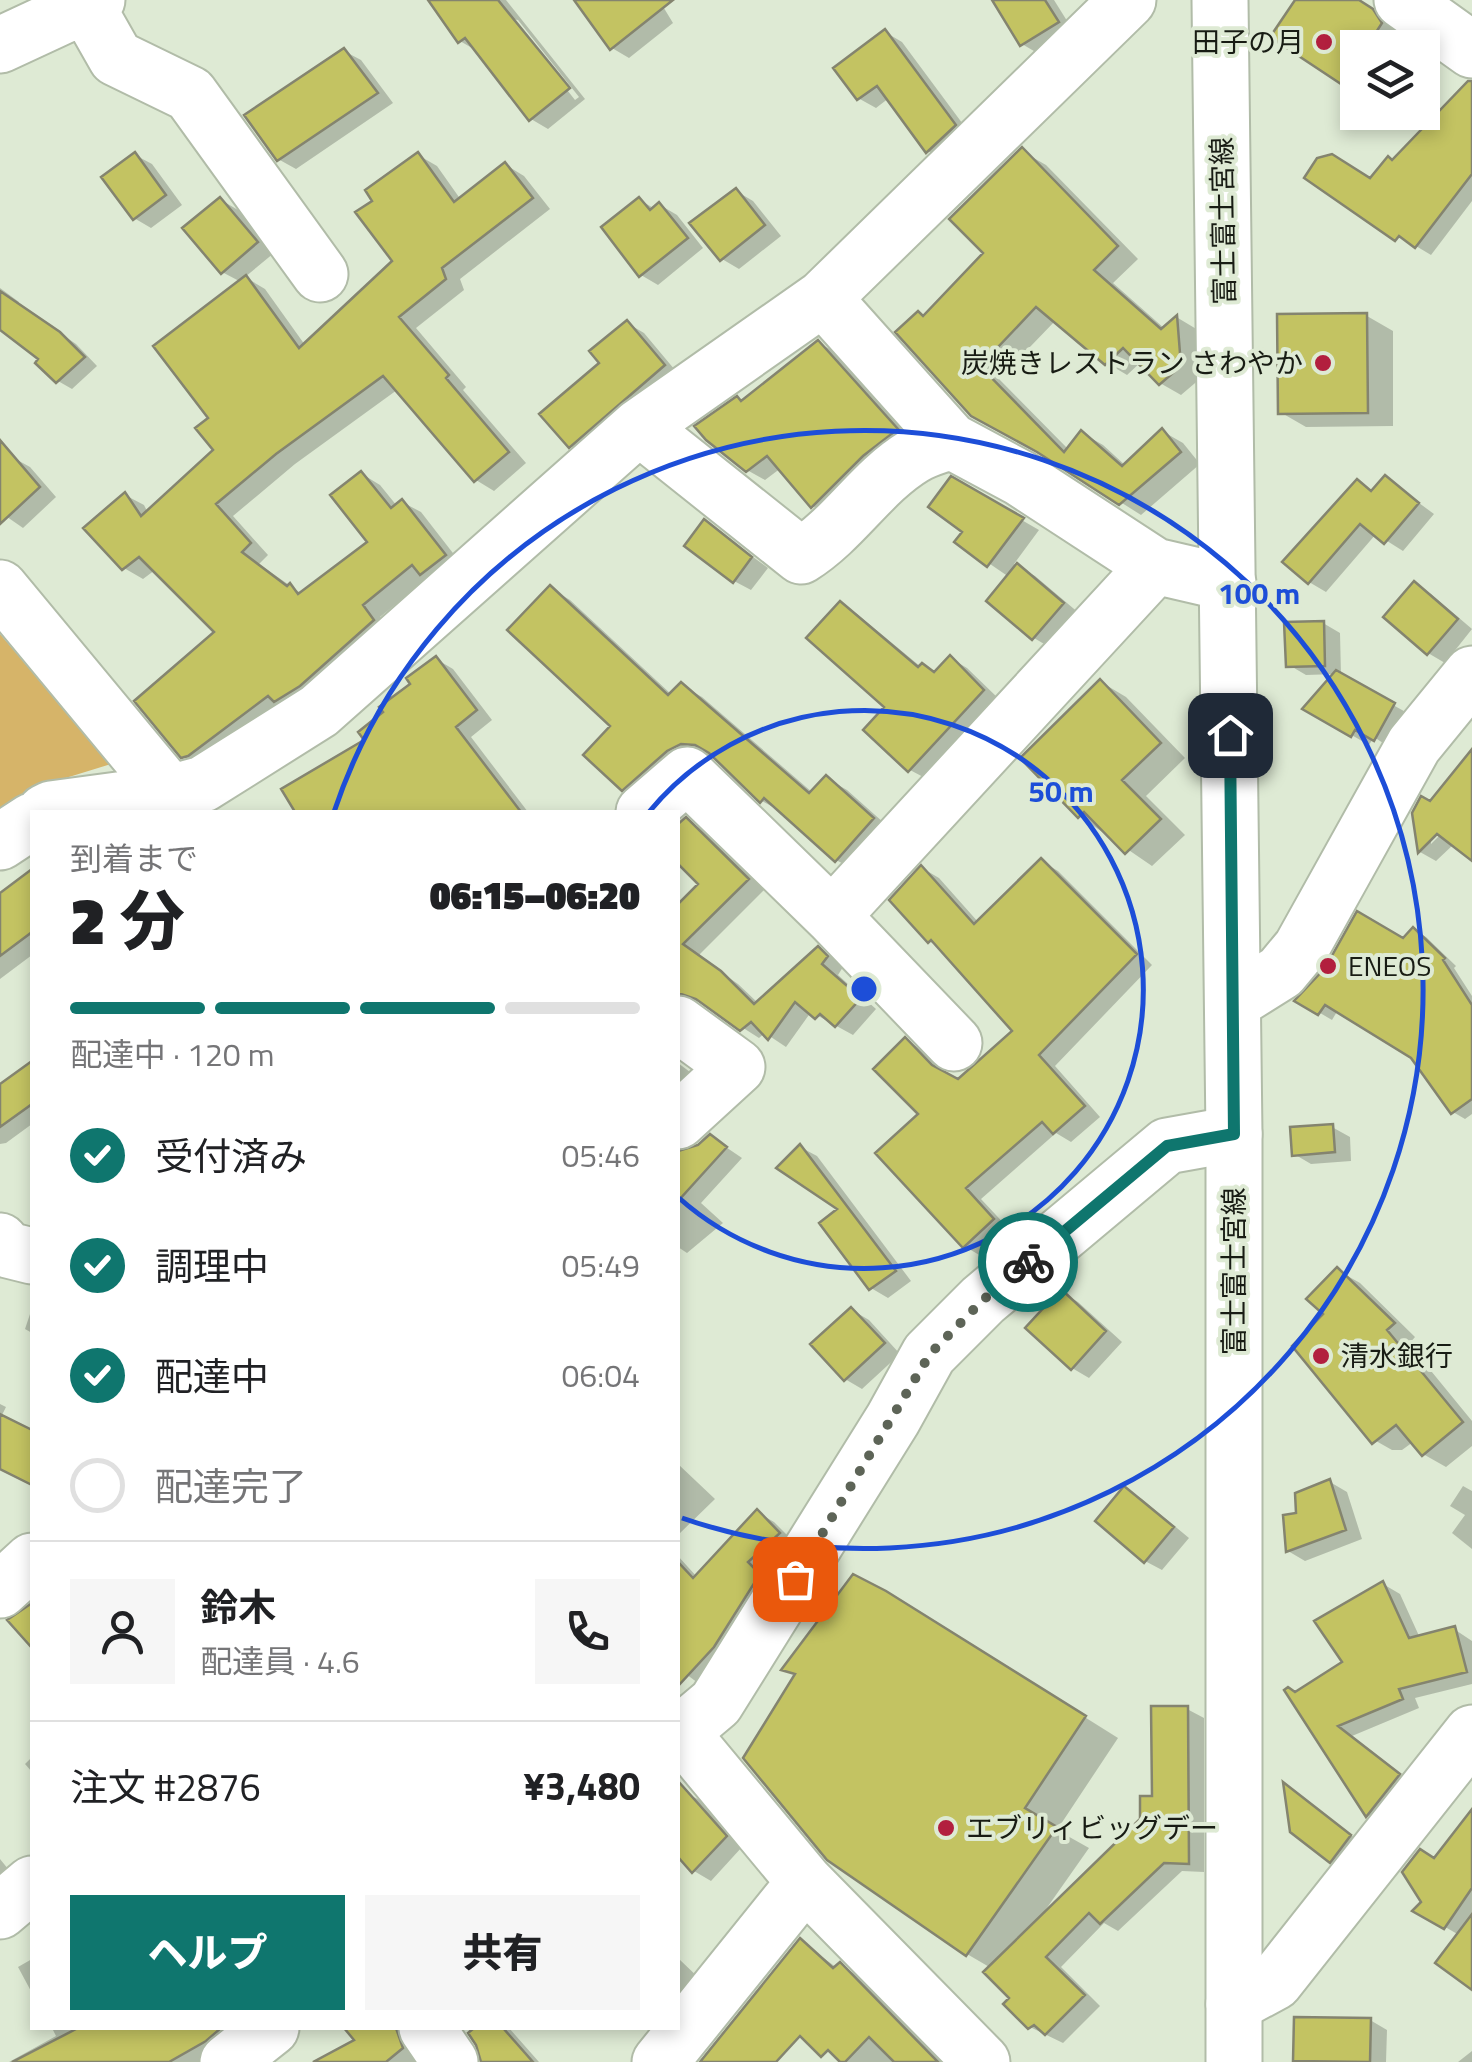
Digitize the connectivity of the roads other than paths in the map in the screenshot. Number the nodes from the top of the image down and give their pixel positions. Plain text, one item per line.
1 (1128, 0) edge
2 (1220, 0) edge
3 (1402, 0) edge
4 (92, 3) edge
5 (0, 45) edge
6 (1472, 50) edge
7 (320, 274) dead end
8 (823, 298) junction
9 (639, 427) junction
10 (951, 441) junction
11 (1155, 566) junction
12 (1228, 582) junction
13 (0, 588) edge
14 (1471, 676) edge
15 (196, 796) edge
16 (48, 810) edge
17 (646, 810) edge
18 (30, 822) edge
19 (0, 842) edge
20 (832, 916) junction
21 (1233, 1002) junction
22 (680, 1025) edge
23 (954, 1043) dead end
24 (680, 1119) edge
25 (1234, 1134) junction
26 (0, 1242) edge
27 (30, 1256) edge
28 (30, 1563) edge
29 (0, 1590) edge
30 (680, 1731) edge
31 (680, 1733) edge
32 (1472, 1734) edge
33 (805, 1882) junction
34 (30, 1886) edge
35 (0, 1911) edge
36 (1234, 2004) junction
37 (680, 2021) edge
38 (268, 2030) edge
39 (428, 2030) edge
40 (672, 2030) edge
41 (655, 2049) edge
42 (228, 2062) edge
43 (450, 2062) edge
44 (982, 2062) edge
45 (1234, 2062) edge

1 - 8 street
2 - 12 street, 富士富士宮線
3 - 6 street
4 - 5 street
4 - 7 street
8 - 9 street
8 - 10 street
9 - 10 street
9 - 15 street
10 - 11 street
11 - 12 street
11 - 20 street
12 - 21 street, 富士富士宮線
13 - 15 street
14 - 21 street
15 - 16 street
17 - 20 street
18 - 19 street
20 - 23 street
21 - 25 street, 富士富士宮線
22 - 24 street
25 - 30 street
25 - 36 street, 富士富士宮線
26 - 27 street
28 - 29 street
31 - 33 street
32 - 36 street
33 - 37 street
33 - 44 street
34 - 35 street
36 - 45 street, 富士富士宮線
38 - 42 street
39 - 43 street
40 - 41 street

